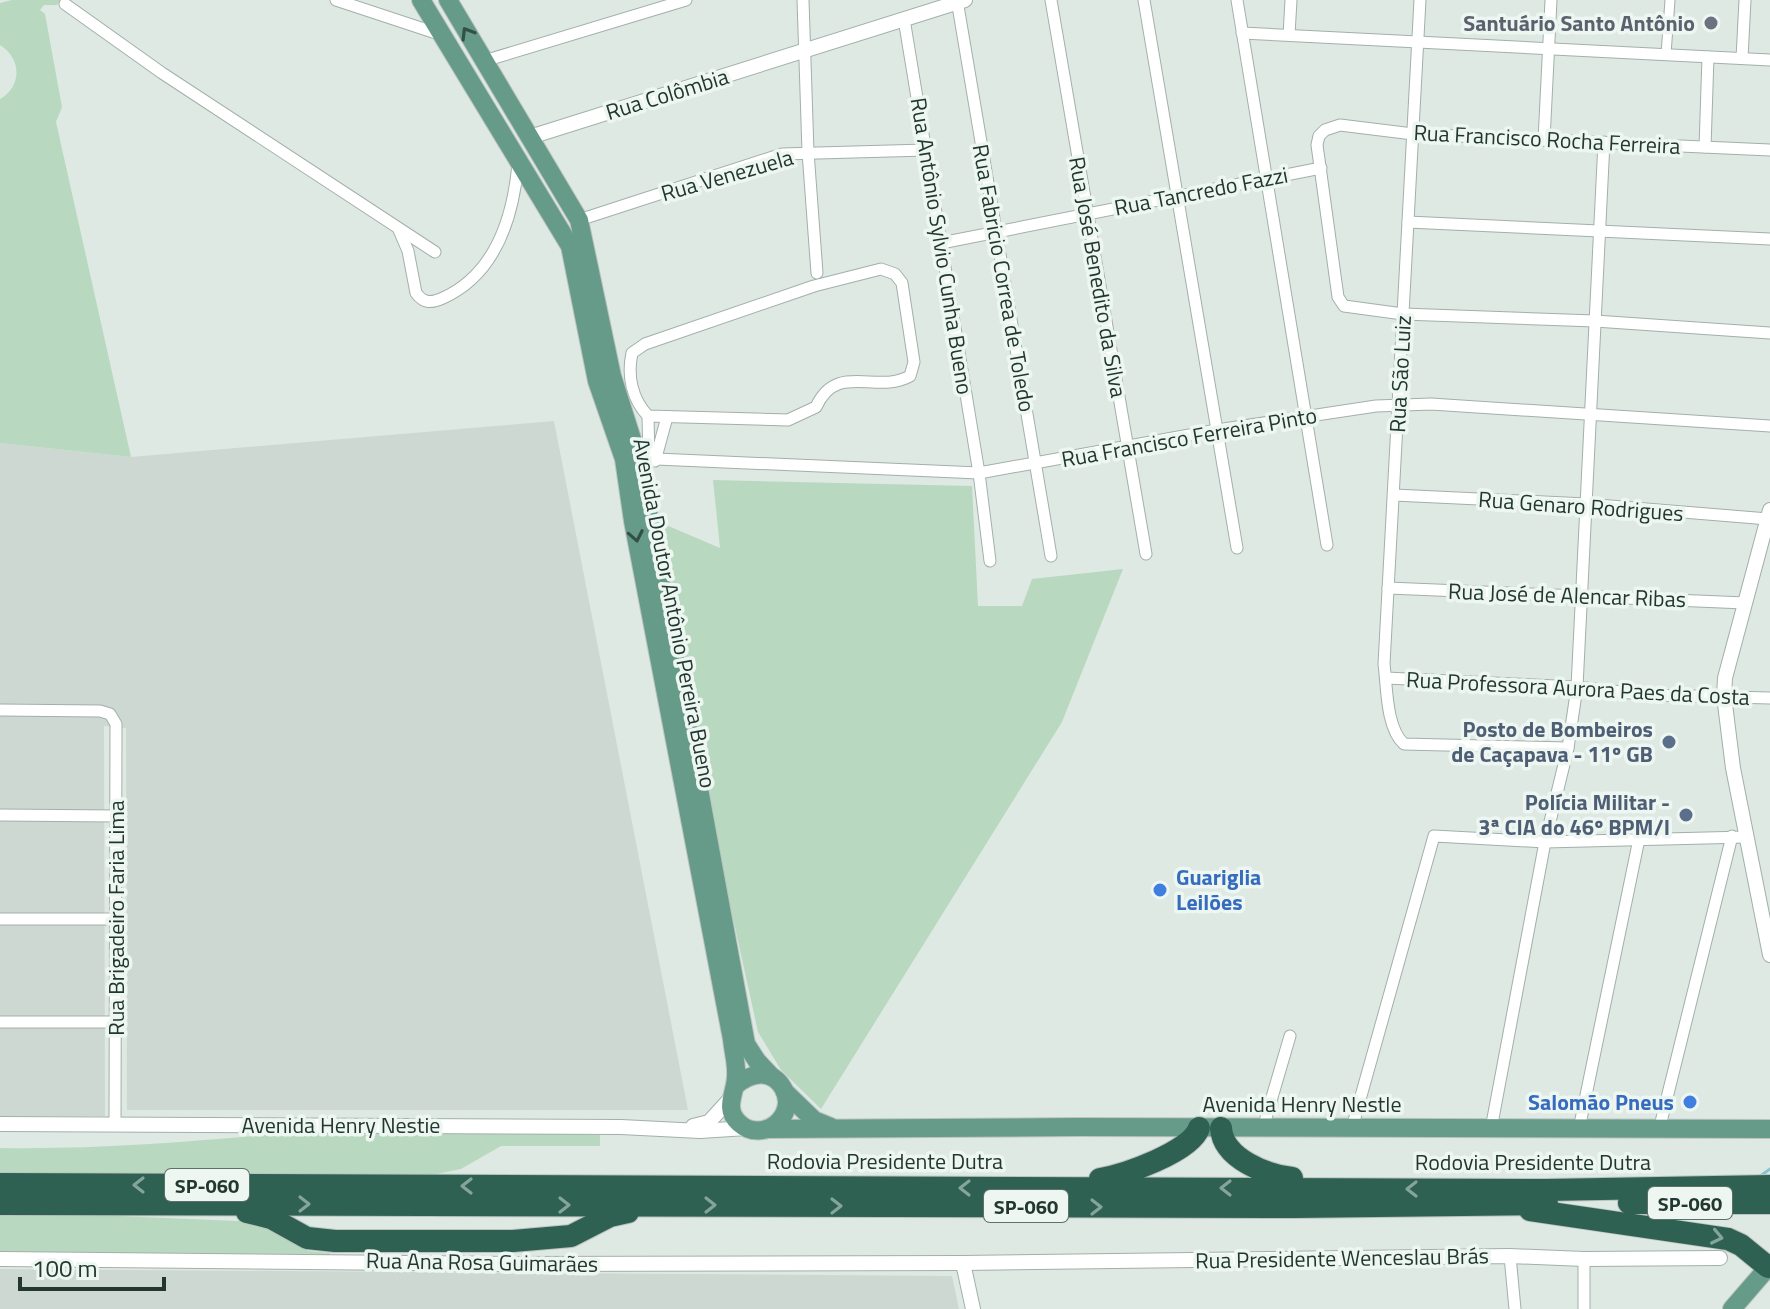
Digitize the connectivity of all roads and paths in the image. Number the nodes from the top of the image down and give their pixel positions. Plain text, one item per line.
1 (336, 0) edge
2 (422, 0) edge
3 (448, 0) edge
4 (686, 0) edge
5 (803, 0) edge
6 (1051, 0) edge
7 (1144, 0) edge
8 (1237, 0) edge
9 (1291, 0) edge
10 (1420, 0) edge
11 (1551, 0) edge
12 (1670, 0) edge
13 (1745, 0) edge
14 (960, 1) edge
15 (65, 4) dead end
16 (904, 19) junction
17 (398, 22) junction
18 (1242, 33) junction
19 (1289, 35) junction
20 (445, 36) junction
21 (1418, 42) junction
22 (1548, 49) junction
23 (805, 51) junction
24 (1666, 54) junction
25 (1708, 57) junction
26 (1742, 58) junction
27 (1770, 60) edge
28 (484, 61) junction
29 (1413, 134) junction
30 (529, 136) junction
31 (1544, 140) junction
32 (1604, 142) junction
33 (1705, 147) junction
34 (926, 150) junction
35 (1770, 150) edge
36 (513, 151) junction
37 (808, 152) junction
38 (1321, 168) junction
39 (1266, 178) junction
40 (515, 184) junction
41 (1178, 195) junction
42 (547, 205) junction
43 (1087, 213) junction
44 (579, 220) junction
45 (1408, 222) junction
46 (398, 230) junction
47 (1600, 230) junction
48 (996, 232) junction
49 (1770, 239) edge
50 (941, 243) junction
51 (435, 252) dead end
52 (817, 273) dead end
53 (1403, 314) junction
54 (1595, 321) junction
55 (1770, 333) edge
56 (1399, 405) junction
57 (1590, 414) junction
58 (648, 416) junction
59 (667, 417) junction
60 (1305, 417) junction
61 (1770, 426) edge
62 (1217, 430) junction
63 (1127, 446) junction
64 (642, 460) junction
65 (1035, 463) junction
66 (979, 473) junction
67 (1394, 495) junction
68 (1586, 504) junction
69 (1769, 514) edge
70 (1327, 545) dead end
71 (1237, 548) dead end
72 (1146, 554) dead end
73 (1051, 556) dead end
74 (990, 561) dead end
75 (1388, 588) junction
76 (1582, 595) junction
77 (1745, 603) junction
78 (1386, 678) junction
79 (1577, 687) junction
80 (1724, 696) junction
81 (1770, 698) edge
82 (0, 710) edge
83 (1568, 748) junction
84 (0, 815) edge
85 (116, 816) junction
86 (1739, 836) junction
87 (1639, 839) junction
88 (1545, 842) junction
89 (0, 919) edge
90 (117, 919) junction
91 (1770, 955) edge
92 (0, 1022) edge
93 (117, 1022) junction
94 (1290, 1036) dead end
95 (772, 1077) junction
96 (732, 1092) junction
97 (785, 1092) junction
98 (0, 1124) edge
99 (115, 1124) junction
100 (747, 1128) junction
101 (1210, 1128) junction
102 (1263, 1128) junction
103 (1352, 1128) junction
104 (681, 1129) junction
105 (767, 1129) junction
106 (833, 1129) junction
107 (1491, 1129) junction
108 (1579, 1129) junction
109 (1770, 1129) edge
110 (1659, 1130) junction
111 (0, 1184) edge
112 (1770, 1186) edge
113 (1043, 1188) junction
114 (1332, 1188) junction
115 (1770, 1203) edge
116 (0, 1204) edge
117 (170, 1204) junction
118 (663, 1205) junction
119 (1502, 1205) junction
120 (1510, 1256) junction
121 (1720, 1258) dead end
122 (0, 1259) edge
123 (1584, 1259) junction
124 (963, 1263) junction
125 (1769, 1267) edge
126 (973, 1309) edge
127 (1515, 1309) edge
128 (1584, 1309) edge
129 (1732, 1309) edge

1 - 17 street
2 - 17 street
2 - 20 main road, Avenida Doutor Antônio Pereira Bueno
28 -> 3 main road, Avenida Doutor Antônio Pereira Bueno
4 - 28 street
5 - 23 street
6 - 43 street, Rua José Benedito da Silva
7 - 41 street
8 - 18 street
9 - 19 street
10 - 21 street, Rua São Luiz
11 - 22 street
12 - 24 street
13 - 26 street
14 - 16 street, Rua Colômbia
14 - 48 street, Rua Fabricio Correa de Toledo
15 - 46 street
16 - 23 street, Rua Colômbia
16 - 34 street, Rua Antônio Sylvio Cunha Bueno
17 - 20 street
18 - 19 street
18 - 39 street
19 - 21 street
20 - 36 main road, Avenida Doutor Antônio Pereira Bueno
21 - 22 street
21 - 29 street, Rua São Luiz
22 - 24 street
22 - 31 street
23 - 30 street, Rua Colômbia
23 - 37 street
24 - 25 street
25 - 26 street
25 - 33 street
26 - 27 street
28 - 30 main road, Avenida Doutor Antônio Pereira Bueno
29 - 31 street, Rua Francisco Rocha Ferreira
29 - 38 street, Rua Francisco Rocha Ferreira
29 - 45 street, Rua São Luiz
30 - 36 main road
30 - 44 main road, Avenida Doutor Antônio Pereira Bueno
31 - 32 street, Rua Francisco Rocha Ferreira
32 - 33 street, Rua Francisco Rocha Ferreira
32 - 47 street
33 - 35 street, Rua Francisco Rocha Ferreira
34 - 37 street, Rua Venezuela
34 - 50 street, Rua Antônio Sylvio Cunha Bueno
36 - 40 street
36 - 42 main road, Avenida Doutor Antônio Pereira Bueno
37 - 44 street, Rua Venezuela
37 - 52 street
38 - 39 street, Rua Tancredo Fazzi
38 - 53 street
39 - 41 street, Rua Tancredo Fazzi
39 - 60 street
40 - 42 street
40 - 46 street
41 - 43 street, Rua Tancredo Fazzi
41 - 62 street
42 - 44 main road
42 - 64 main road, Avenida Doutor Antônio Pereira Bueno
43 - 48 street, Rua Tancredo Fazzi
43 - 63 street, Rua José Benedito da Silva
44 - 64 main road, Avenida Doutor Antônio Pereira Bueno
45 - 47 street
45 - 53 street, Rua São Luiz
46 - 51 street
47 - 49 street
47 - 54 street
48 - 50 street, Rua Tancredo Fazzi
48 - 65 street, Rua Fabricio Correa de Toledo
50 - 66 street, Rua Antônio Sylvio Cunha Bueno
53 - 54 street
53 - 56 street, Rua São Luiz
54 - 55 street
54 - 57 street
56 - 57 street, Rua Francisco Ferreira Pinto
56 - 60 street, Rua Francisco Ferreira Pinto
56 - 67 street, Rua São Luiz
57 - 61 street, Rua Francisco Ferreira Pinto
57 - 68 street
58 - 59 street
58 - 59 street
58 - 64 street
59 - 64 street
60 - 62 street, Rua Francisco Ferreira Pinto
60 - 70 street
62 - 63 street, Rua Francisco Ferreira Pinto
62 - 71 street
63 - 65 street, Rua Francisco Ferreira Pinto
63 - 72 street, Rua José Benedito da Silva
64 - 66 street, Rua Francisco Ferreira Pinto
64 - 95 main road, Avenida Doutor Antônio Pereira Bueno
64 -> 96 main road, Avenida Doutor Antônio Pereira Bueno
65 - 66 street, Rua Francisco Ferreira Pinto
65 - 73 street, Rua Fabricio Correa de Toledo
66 - 74 street, Rua Antônio Sylvio Cunha Bueno
67 - 68 street, Rua Genaro Rodrigues
67 - 75 street, Rua São Luiz
68 - 69 street, Rua Genaro Rodrigues
68 - 76 street
69 - 77 street
75 - 76 street, Rua José de Alencar Ribas
75 - 78 street, Rua São Luiz
76 - 77 street, Rua José de Alencar Ribas
76 - 79 street
77 - 80 street
78 - 79 street, Rua Professora Aurora Paes da Costa
78 - 83 street, Rua São Luiz
79 - 80 street, Rua Professora Aurora Paes da Costa
79 - 83 street
80 - 81 street, Rua Professora Aurora Paes da Costa
80 - 86 street
82 - 85 street, Rua Brigadeiro Faria Lima
83 - 88 street
84 - 85 street
85 - 90 street, Rua Brigadeiro Faria Lima
86 - 87 street
86 - 91 street
86 - 110 street
87 - 88 street
87 - 108 street
88 - 103 street
88 - 107 street
89 - 90 street
90 - 93 street, Rua Brigadeiro Faria Lima
92 - 93 street
93 - 99 street, Rua Brigadeiro Faria Lima
94 - 102 street
95 - 96 main road
95 - 97 main road
96 - 100 main road
96 - 104 street
97 - 105 main road
97 - 106 main road
98 - 99 street, Avenida Henry Nestie
99 - 104 street, Avenida Henry Nestie
100 - 104 street, Avenida Henry Nestie
100 - 105 main road
101 - 102 main road, Avenida Henry Nestle
101 - 106 main road, Avenida Henry Nestle
101 - 113 highway
101 - 114 highway
102 - 103 main road, Avenida Henry Nestle
103 - 107 main road, Avenida Henry Nestle
105 - 106 main road, Avenida Henry Nestle
107 - 108 main road, Avenida Henry Nestle
108 - 110 main road, Avenida Henry Nestle
109 - 110 main road, Avenida Henry Nestle
113 -> 111 highway, Rodovia Presidente Dutra / SP-060
112 -> 114 highway, Rodovia Presidente Dutra / SP-060
114 -> 113 highway, Rodovia Presidente Dutra / SP-060
115 - 119 highway, Rodovia Presidente Dutra / SP-060
116 - 117 highway, Rodovia Presidente Dutra / SP-060
117 -> 118 highway, Rodovia Presidente Dutra / SP-060
117 - 118 highway
118 -> 119 highway, Rodovia Presidente Dutra / SP-060
119 -> 125 highway
120 - 123 street, Rua Presidente Wenceslau Brás
120 - 124 street, Rua Presidente Wenceslau Brás
120 - 127 street
121 - 123 street, Rua Presidente Wenceslau Brás
122 - 124 street, Rua Ana Rosa Guimarães
123 - 128 street
124 - 126 street
125 - 129 main road

